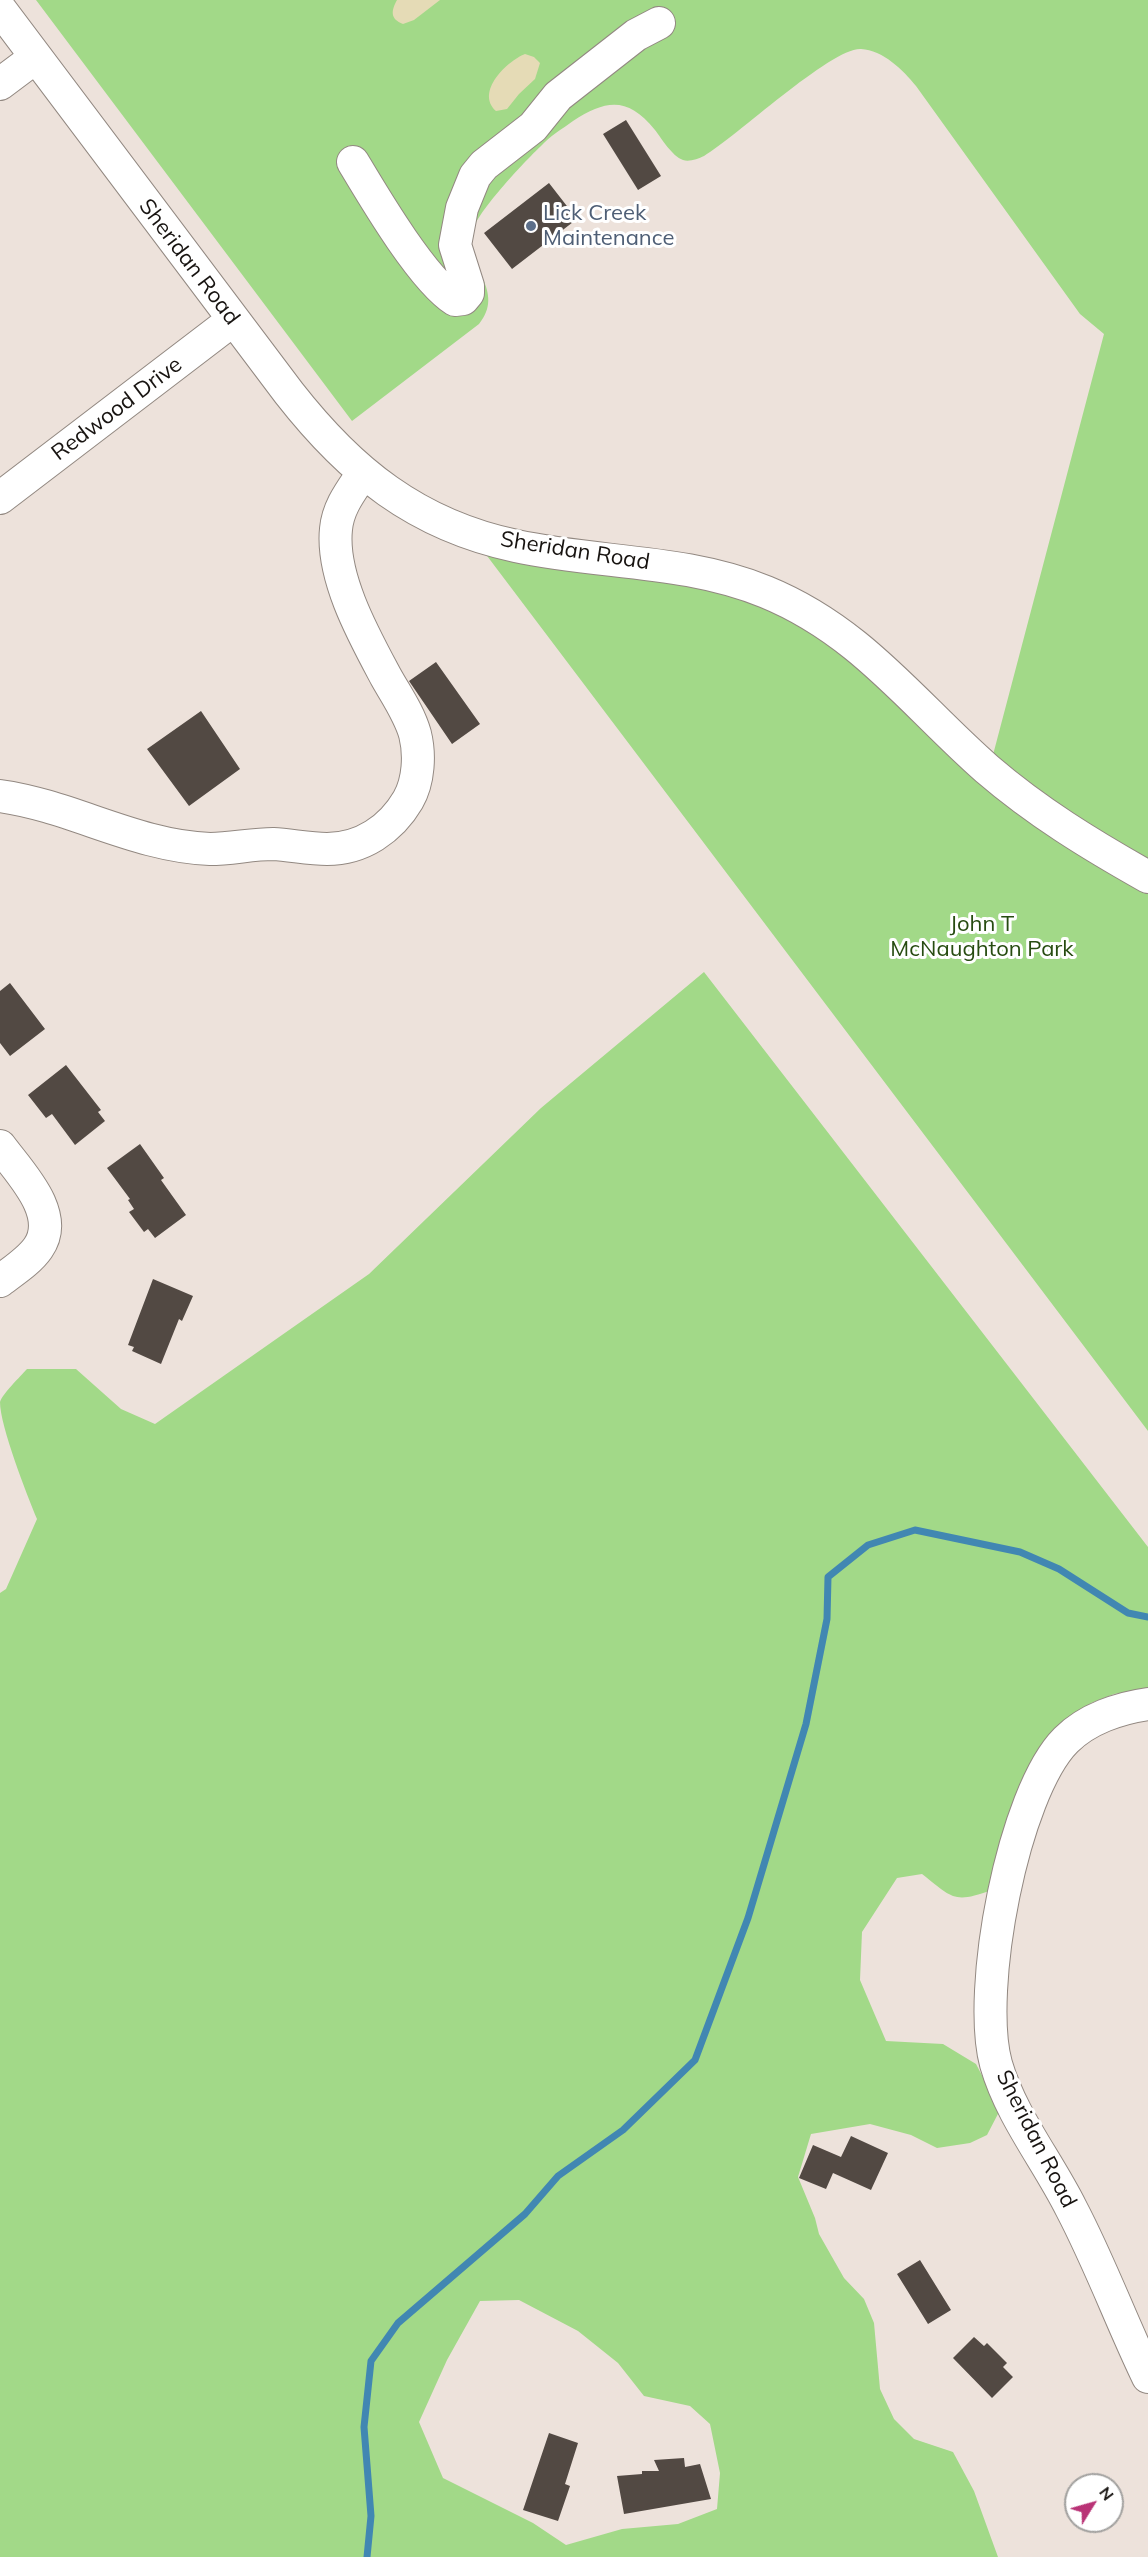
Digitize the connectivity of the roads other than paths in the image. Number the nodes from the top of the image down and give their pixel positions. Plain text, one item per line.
1 (0, 9) edge
2 (659, 23) dead end
3 (36, 57) junction
4 (0, 84) edge
5 (353, 162) dead end
6 (233, 320) junction
7 (363, 473) junction
8 (0, 498) edge
9 (0, 796) edge
10 (1148, 877) edge
11 (0, 1146) edge
12 (0, 1281) edge
13 (1148, 1704) edge
14 (1148, 2377) edge

1 - 3 street, Sheridan Road
2 - 5 street
3 - 4 street
3 - 6 street, Sheridan Road
6 - 7 street, Sheridan Road
6 - 8 street, Redwood Drive
7 - 9 street
7 - 10 street, Sheridan Road
11 - 12 street
13 - 14 street, Sheridan Road

